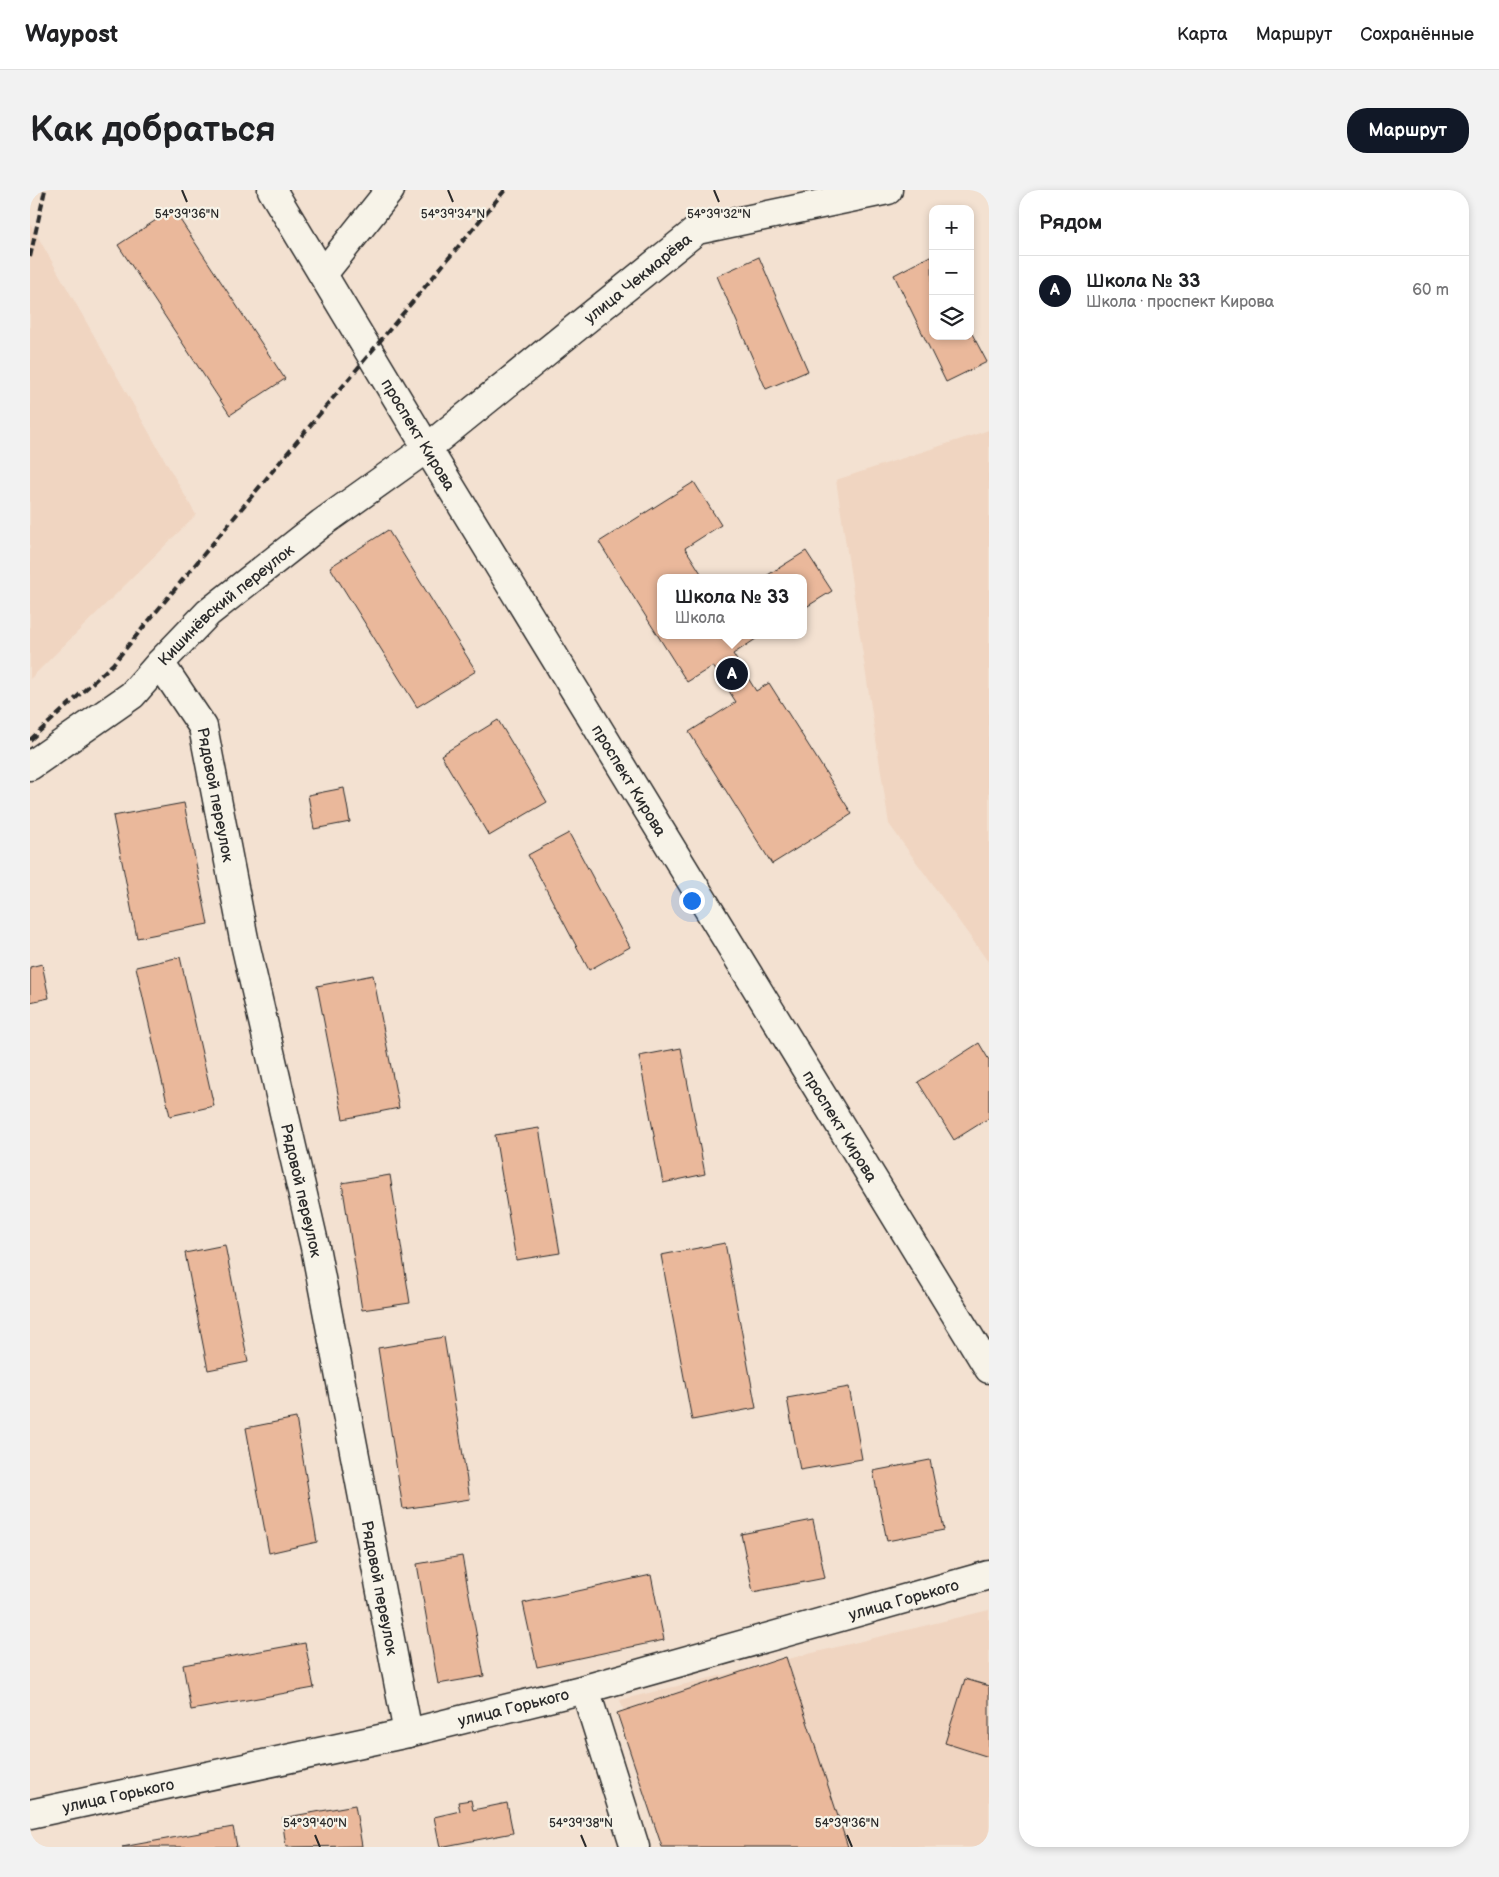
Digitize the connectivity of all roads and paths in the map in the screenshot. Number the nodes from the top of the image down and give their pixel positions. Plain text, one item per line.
1 (272, 190) edge
2 (390, 190) edge
3 (888, 190) edge
4 (323, 274) junction
5 (427, 448) junction
6 (160, 663) junction
7 (30, 766) edge
8 (989, 1369) edge
9 (989, 1575) edge
10 (585, 1689) junction
11 (408, 1733) junction
12 (30, 1814) edge
13 (635, 1847) edge

1 - 4 street, проспект Кирова
2 - 4 street
3 - 5 street, улица Чекмарёва
4 - 5 street, проспект Кирова
5 - 6 street, Кишинёвский переулок
5 - 8 street, проспект Кирова
6 - 7 street, Кишинёвский переулок
6 - 11 street, Рядовой переулок
9 - 10 street, улица Горького
10 - 11 street, улица Горького
10 - 13 street
11 - 12 street, улица Горького

